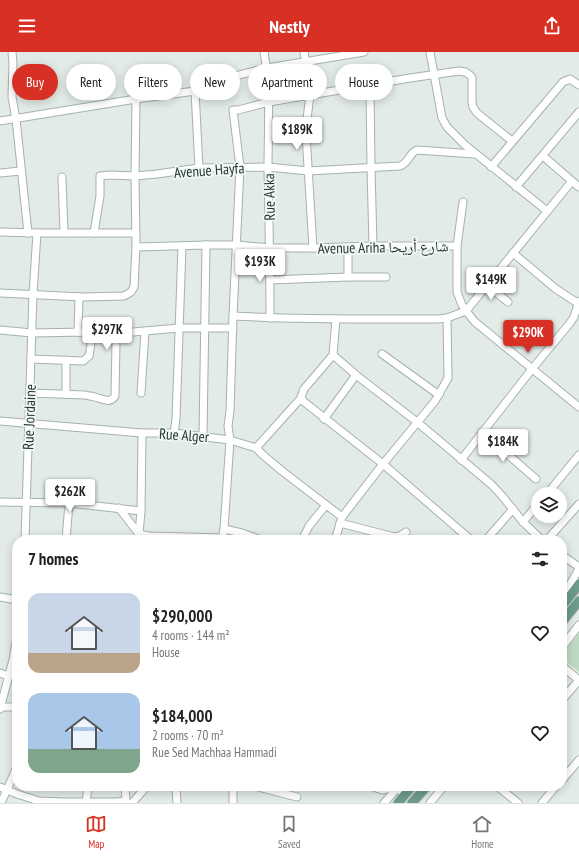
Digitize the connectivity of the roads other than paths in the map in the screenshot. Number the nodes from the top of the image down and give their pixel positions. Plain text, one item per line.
1 (12, 52) edge
2 (264, 52) edge
3 (304, 52) edge
4 (364, 52) edge
5 (430, 52) edge
6 (306, 62) junction
7 (266, 64) edge
8 (293, 64) edge
9 (434, 74) junction
10 (393, 80) edge
11 (579, 85) edge
12 (130, 100) edge
13 (136, 100) edge
14 (196, 100) edge
15 (281, 100) edge
16 (309, 100) edge
17 (370, 100) edge
18 (269, 102) junction
19 (579, 112) edge
20 (16, 119) junction
21 (0, 121) edge
22 (512, 141) junction
23 (475, 154) junction
24 (543, 156) junction
25 (240, 167) junction
26 (268, 167) junction
27 (491, 167) junction
28 (199, 168) junction
29 (371, 168) junction
30 (21, 171) junction
31 (308, 171) junction
32 (0, 173) edge
33 (135, 176) junction
34 (62, 177) dead end
35 (572, 181) junction
36 (516, 187) junction
37 (579, 187) edge
38 (463, 202) dead end
39 (547, 211) junction
40 (0, 232) edge
41 (28, 233) junction
42 (37, 233) junction
43 (64, 233) junction
44 (94, 233) junction
45 (136, 233) junction
46 (206, 245) junction
47 (182, 246) junction
48 (237, 246) junction
49 (373, 246) junction
50 (457, 246) junction
51 (136, 247) junction
52 (270, 248) junction
53 (313, 248) junction
54 (348, 248) junction
55 (513, 253) junction
56 (348, 277) junction
57 (386, 277) dead end
58 (270, 280) junction
59 (487, 285) junction
60 (0, 293) edge
61 (33, 294) junction
62 (79, 297) junction
63 (508, 302) dead end
64 (579, 302) edge
65 (466, 310) junction
66 (233, 316) junction
67 (270, 318) junction
68 (447, 318) junction
69 (336, 319) junction
70 (179, 328) junction
71 (233, 328) junction
72 (204, 329) junction
73 (0, 330) edge
74 (145, 331) junction
75 (78, 332) junction
76 (32, 333) junction
77 (382, 354) dead end
78 (333, 355) junction
79 (31, 359) junction
80 (66, 360) junction
81 (532, 369) junction
82 (356, 375) junction
83 (30, 393) junction
84 (141, 393) dead end
85 (66, 394) junction
86 (439, 395) junction
87 (301, 398) junction
88 (579, 408) edge
89 (324, 419) junction
90 (0, 421) edge
91 (417, 422) junction
92 (29, 423) junction
93 (482, 432) junction
94 (142, 433) junction
95 (174, 433) junction
96 (203, 436) junction
97 (230, 440) junction
98 (256, 448) junction
99 (579, 455) edge
100 (461, 460) junction
101 (382, 464) junction
102 (536, 479) dead end
103 (553, 487) edge
104 (0, 502) edge
105 (27, 502) junction
106 (69, 503) junction
107 (579, 504) edge
108 (326, 505) junction
109 (119, 508) junction
110 (513, 509) junction
111 (140, 511) junction
112 (531, 512) edge
113 (341, 520) junction
114 (523, 522) junction
115 (224, 529) junction
116 (406, 532) dead end
117 (139, 534) junction
118 (25, 535) edge
119 (66, 535) edge
120 (144, 535) edge
121 (223, 535) edge
122 (247, 535) edge
123 (304, 535) edge
124 (336, 535) edge
125 (388, 535) edge
126 (402, 535) edge
127 (465, 535) edge
128 (490, 535) edge
129 (537, 535) edge
130 (551, 535) edge
131 (567, 559) edge
132 (579, 568) edge
133 (579, 584) edge
134 (567, 589) edge
135 (0, 597) edge
136 (12, 599) edge
137 (567, 600) edge
138 (579, 602) edge
139 (567, 616) edge
140 (579, 625) edge
141 (567, 641) edge
142 (12, 663) edge
143 (567, 670) edge
144 (0, 673) edge
145 (8, 676) junction
146 (567, 694) edge
147 (12, 707) edge
148 (0, 708) edge
149 (579, 760) edge
150 (12, 774) edge
151 (567, 774) edge
152 (3, 788) edge
153 (88, 791) edge
154 (126, 791) edge
155 (141, 791) edge
156 (176, 791) edge
157 (233, 791) edge
158 (274, 791) edge
159 (382, 791) edge
160 (399, 791) edge
161 (402, 791) edge
162 (423, 791) edge
163 (440, 791) edge
164 (503, 791) edge
165 (552, 791) edge
166 (297, 797) dead end
167 (386, 801) edge
168 (87, 802) edge
169 (129, 802) edge
170 (1, 803) edge
171 (177, 803) edge
172 (233, 803) edge
173 (396, 803) edge
174 (414, 803) edge
175 (430, 803) edge
176 (518, 803) edge
177 (542, 803) edge

1 - 20 street
2 - 7 street, Rue Akka
3 - 6 street
4 - 6 street
5 - 9 street
6 - 8 street
9 - 10 street
9 - 22 street
9 - 23 street
11 - 22 street
12 - 20 street
13 - 33 street
14 - 28 street
15 - 18 street
16 - 31 street
17 - 29 street
18 - 25 street
18 - 26 street, Rue Akka
19 - 24 street
20 - 21 street
20 - 30 street
22 - 27 street
23 - 27 street
23 - 29 street, Avenue Hayfa
24 - 35 street
24 - 36 street
25 - 26 street, Avenue Hayfa
25 - 28 street, Avenue Hayfa
25 - 48 street
26 - 31 street, Avenue Hayfa
26 - 52 street, Rue Akka
27 - 36 street
28 - 33 street, Avenue Hayfa
29 - 31 street, Avenue Hayfa
29 - 49 street
30 - 32 street
30 - 41 street
31 - 53 street
33 - 44 street, Avenue Hayfa
33 - 45 street
34 - 43 street
35 - 37 street
35 - 39 street
36 - 39 street
38 - 50 street
39 - 55 street
40 - 41 street
41 - 42 street
42 - 43 street
42 - 61 street, Rue Jordaine
43 - 44 street
44 - 45 street
45 - 51 street
46 - 47 street, Avenue Ariha شارع أريحا
46 - 48 street, Avenue Ariha شارع أريحا
46 - 72 street
47 - 51 street, Avenue Ariha شارع أريحا
47 - 70 street
48 - 52 street, Avenue Ariha شارع أريحا
48 - 66 street
49 - 50 street, Avenue Ariha شارع أريحا
49 - 54 street, Avenue Ariha شارع أريحا
50 - 65 street
51 - 62 street
52 - 53 street, Avenue Ariha شارع أريحا
52 - 58 street, Rue Akka
53 - 54 street, Avenue Ariha شارع أريحا
54 - 56 street
55 - 59 street
55 - 64 street
56 - 57 street
56 - 58 street
58 - 67 street, Rue Akka
59 - 63 street
59 - 65 street
60 - 61 street
61 - 62 street
61 - 76 street, Rue Jordaine
62 - 75 street
64 - 81 street
65 - 68 street
65 - 81 street
66 - 67 street
66 - 71 street
67 - 69 street
68 - 69 street
68 - 86 street
69 - 78 street
70 - 72 street
70 - 74 street
70 - 95 street
71 - 72 street
71 - 97 street
72 - 96 street
73 - 76 street
74 - 84 street
74 - 85 street
75 - 76 street
75 - 80 street
76 - 79 street, Rue Jordaine
77 - 86 street
78 - 82 street
78 - 87 street
79 - 80 street
79 - 83 street, Rue Jordaine
80 - 85 street
81 - 88 street
81 - 93 street
82 - 89 street
82 - 91 street
83 - 85 street
83 - 92 street, Rue Jordaine
86 - 91 street
87 - 89 street
87 - 98 street
89 - 101 street
90 - 92 street, Rue Alger
91 - 100 street
91 - 101 street
92 - 94 street, Rue Alger
92 - 105 street, Rue Jordaine
93 - 100 street
93 - 102 street
94 - 95 street, Rue Alger
94 - 111 street
95 - 96 street, Rue Alger
96 - 97 street, Rue Alger
97 - 98 street, Rue Alger
97 - 115 street
98 - 108 street, Rue Alger
99 - 103 street
100 - 110 street
101 - 113 street
101 - 127 street
104 - 105 street
105 - 106 street
105 - 118 street, Rue Jordaine
106 - 109 street
106 - 119 street
107 - 130 street
108 - 113 street, Rue Alger
108 - 123 street
109 - 111 street
109 - 117 street
110 - 114 street
110 - 128 street
111 - 117 street
112 - 114 street
113 - 124 street
113 - 125 street
114 - 129 street
115 - 121 street
115 - 122 street
116 - 126 street
117 - 120 street
131 - 132 street
132 - 134 street
133 - 137 main road
135 - 136 street
138 - 139 main road
140 - 141 street
142 - 145 street
143 - 146 street
144 - 145 street
145 - 148 street
147 - 148 street
149 - 151 street
150 - 152 street
152 - 168 street
152 - 170 street
153 - 168 street
154 - 169 street
155 - 169 street
156 - 171 street
157 - 172 street
158 - 166 street
159 - 167 street
160 - 167 street
161 - 173 main road
162 - 174 main road
163 - 175 street
164 - 176 street
165 - 177 street
167 - 173 street
168 - 169 street

